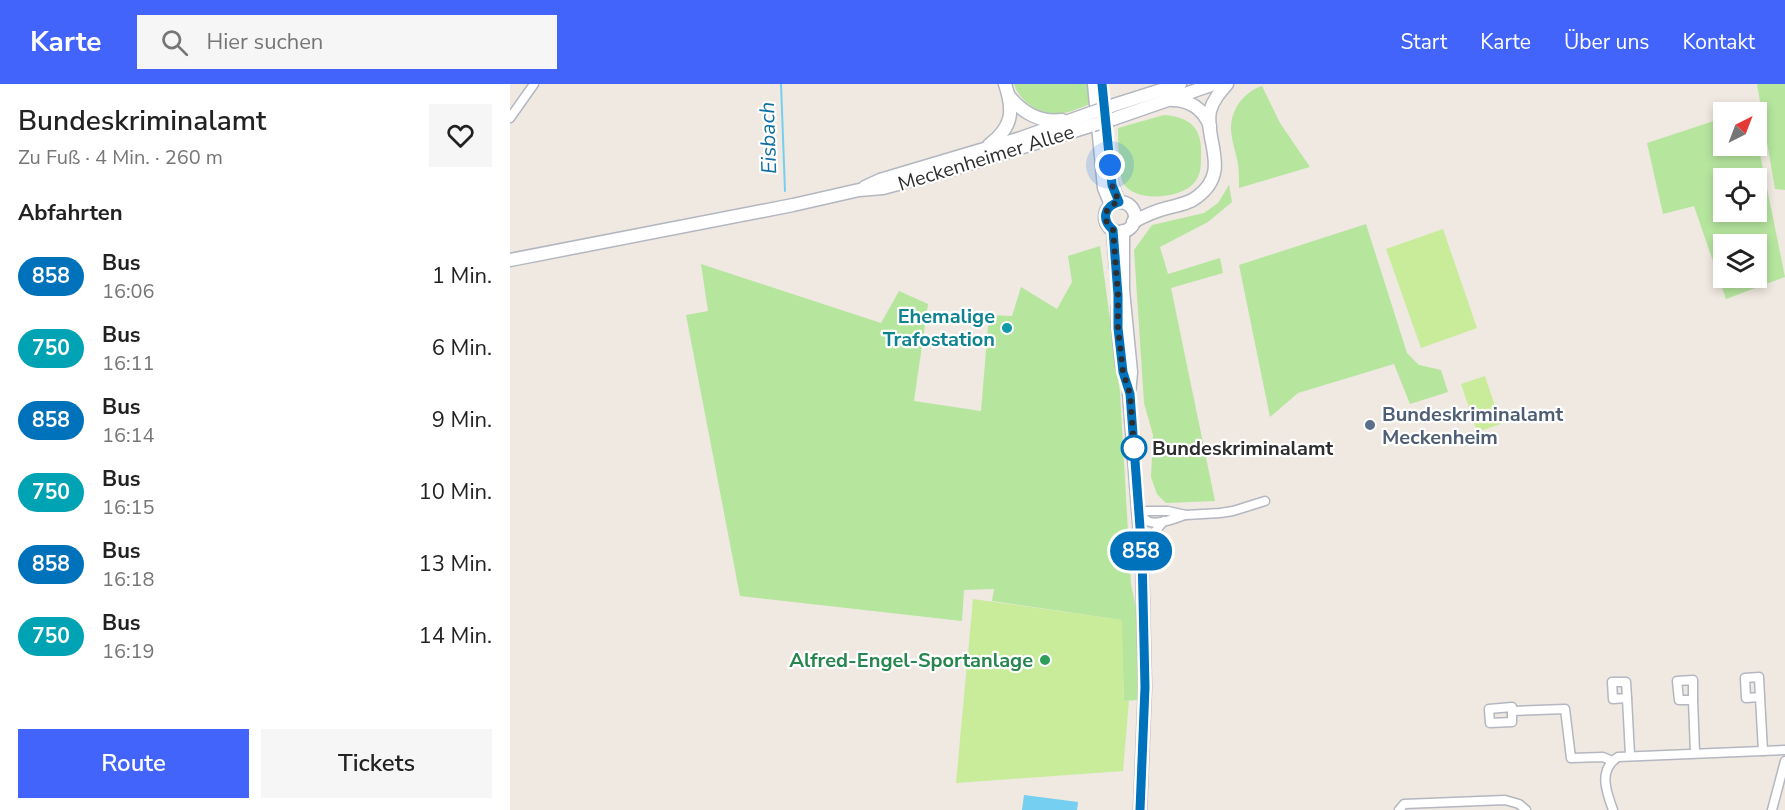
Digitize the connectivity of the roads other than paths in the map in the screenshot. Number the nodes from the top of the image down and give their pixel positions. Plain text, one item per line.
1 (534, 84) edge
2 (1094, 84) edge
3 (1102, 84) edge
4 (1180, 84) edge
5 (1214, 84) edge
6 (1227, 84) edge
7 (1007, 90) edge
8 (1168, 100) junction
9 (510, 118) edge
10 (1088, 118) junction
11 (1211, 129) junction
12 (984, 149) junction
13 (859, 190) junction
14 (1115, 204) junction
15 (1131, 207) junction
16 (1167, 208) junction
17 (1133, 222) junction
18 (1118, 230) junction
19 (510, 260) edge
20 (1265, 501) dead end
21 (1139, 511) junction
22 (1186, 515) junction
23 (1164, 521) junction
24 (1142, 554) junction
25 (1760, 697) dead end
26 (1627, 698) dead end
27 (1693, 700) dead end
28 (1512, 711) dead end
29 (1785, 750) edge
30 (1763, 751) junction
31 (1695, 753) junction
32 (1630, 755) junction
33 (1785, 759) edge
34 (1612, 761) junction
35 (1465, 806) edge
36 (1140, 810) edge
37 (1399, 810) edge
38 (1526, 810) edge
39 (1613, 810) edge
40 (1772, 810) edge

1 - 9 street
2 - 14 main road
3 - 14 main road
4 - 10 main road, Meckenheimer Allee, bridge
5 - 8 main road, Meckenheimer Allee
6 - 11 main road
7 - 10 main road
7 - 12 main road
8 - 10 main road, Meckenheimer Allee, bridge
8 - 11 main road
10 - 12 main road, Meckenheimer Allee
10 - 13 main road, Meckenheimer Allee
11 - 16 main road
12 - 13 main road, Meckenheimer Allee
13 - 19 main road, Meckenheimer Allee
14 - 15 main road
14 - 18 main road
15 - 16 main road
15 - 17 main road
16 - 17 main road
17 - 18 main road
18 - 21 main road
20 - 22 street
21 - 22 street
21 - 23 street
21 - 24 main road
22 - 23 street
23 - 24 street
24 - 36 main road
25 - 30 street
26 - 32 street
27 - 31 street
28 - 34 street
29 - 30 street
29 - 33 street
30 - 31 street
31 - 32 street
32 - 34 street
33 - 40 street
34 - 39 street
35 - 37 street
35 - 38 street

